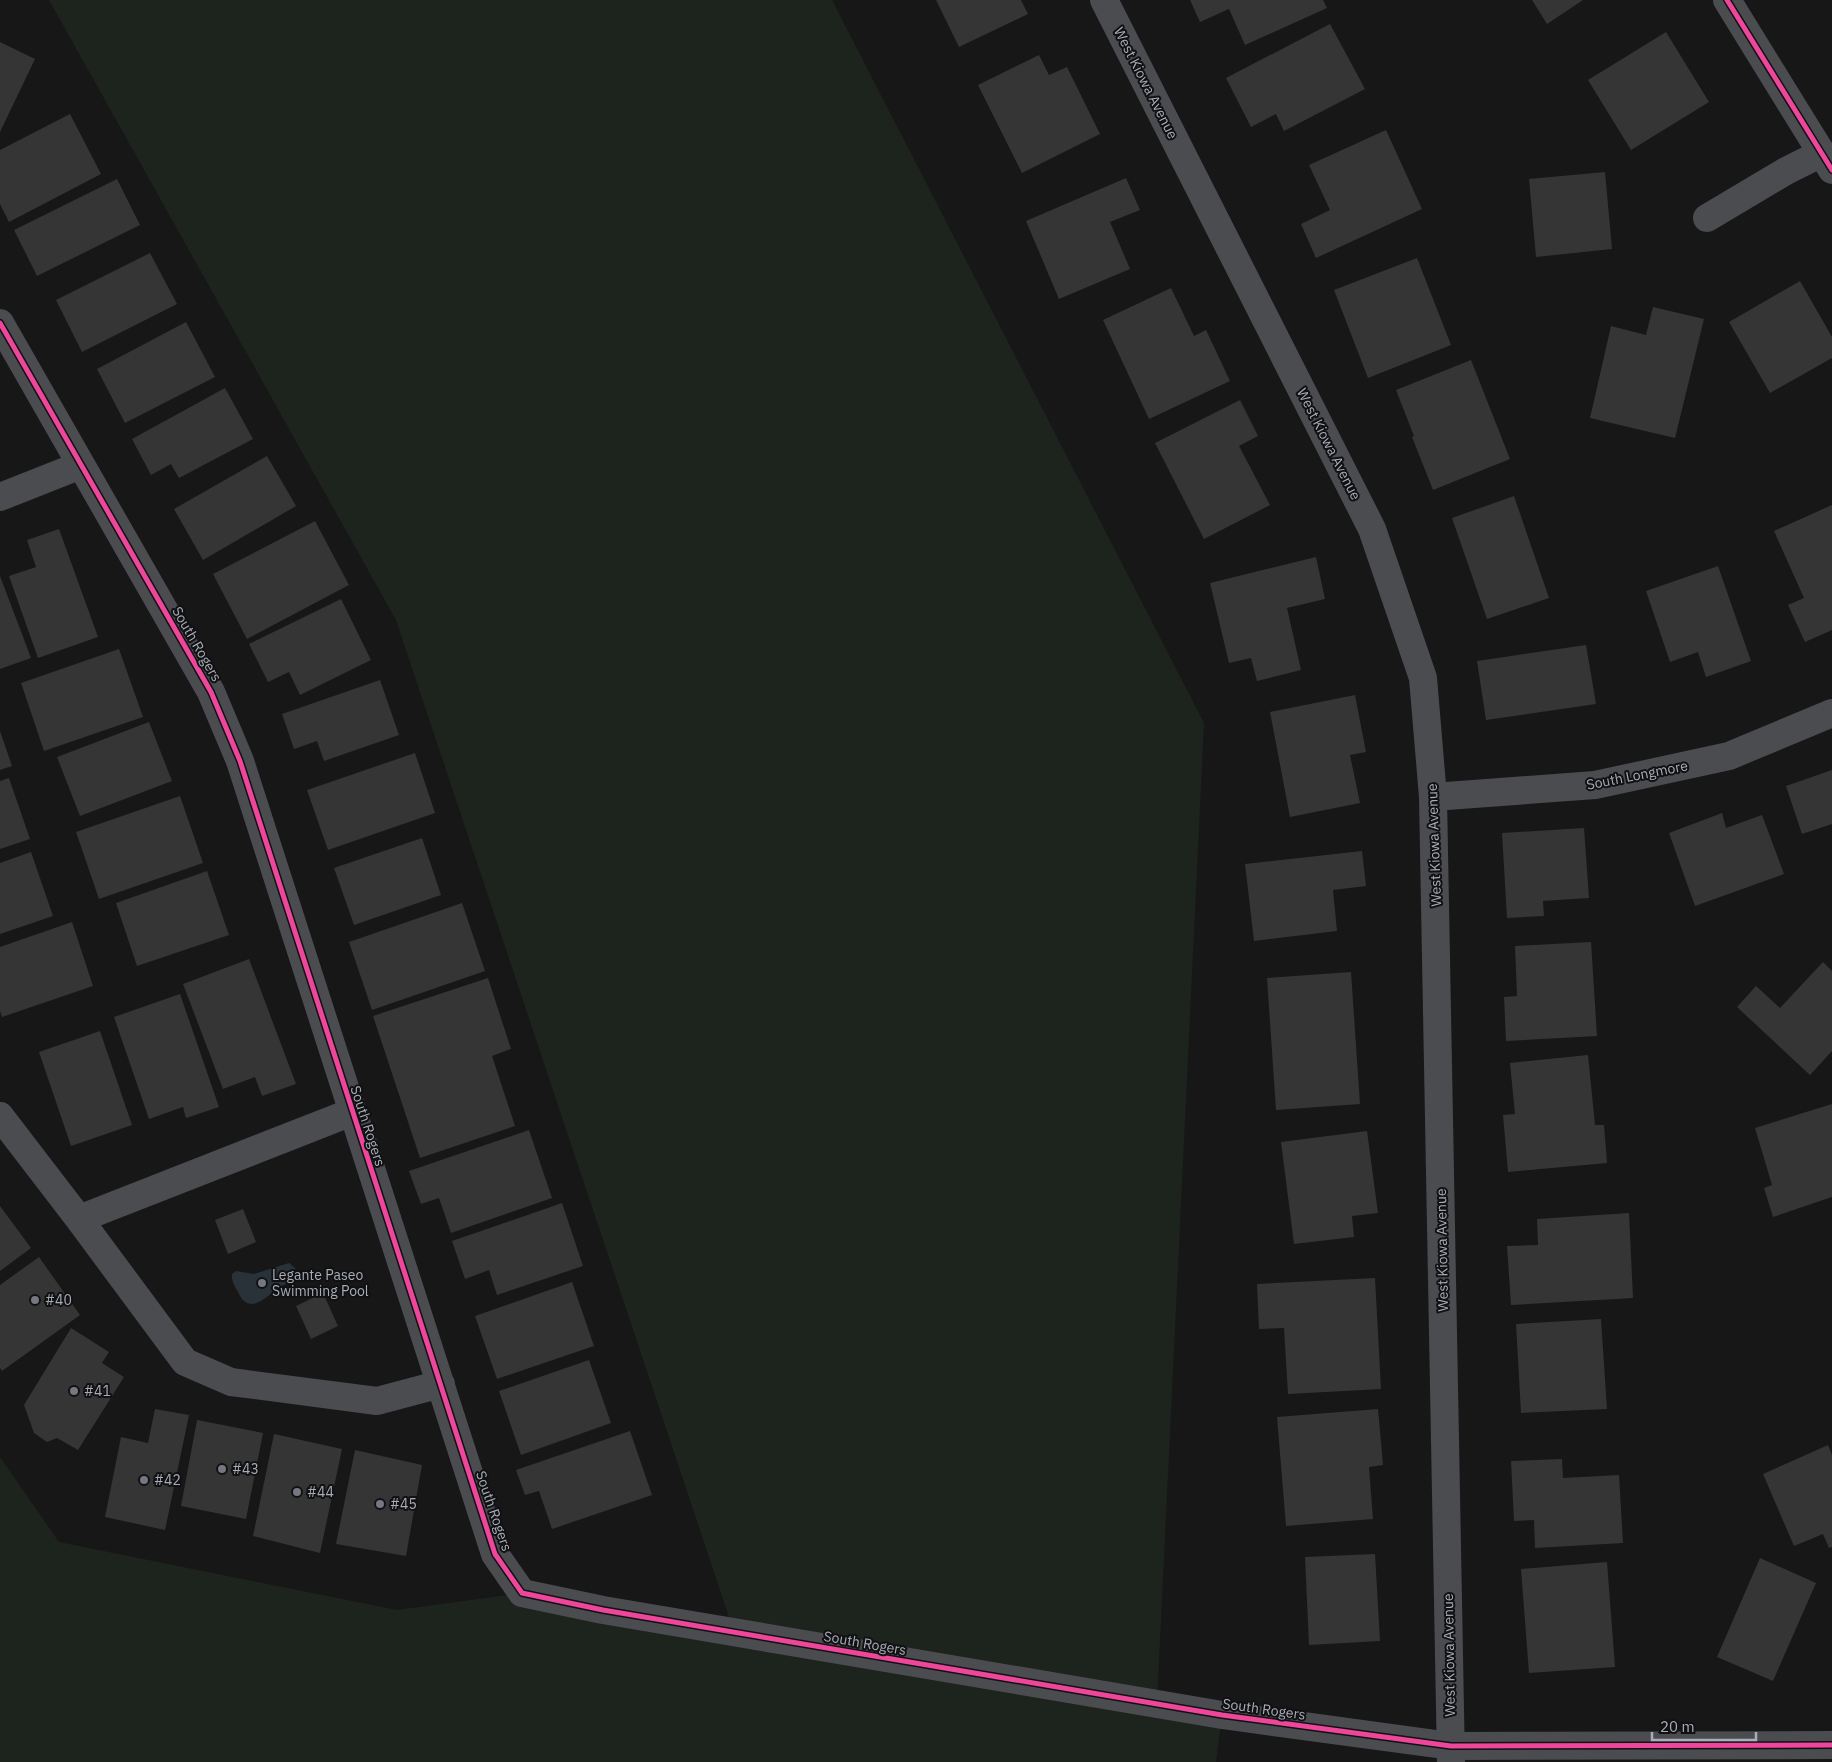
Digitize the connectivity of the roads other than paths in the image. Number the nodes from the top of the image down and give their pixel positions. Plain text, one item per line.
1 (1104, 0) edge
2 (1727, 0) edge
3 (1827, 161) edge
4 (1707, 218) dead end
5 (0, 323) edge
6 (81, 465) junction
7 (0, 498) edge
8 (1832, 714) edge
9 (1434, 797) junction
10 (352, 1112) junction
11 (0, 1116) edge
12 (79, 1219) junction
13 (441, 1384) junction
14 (1832, 1745) edge
15 (1451, 1754) edge

1 - 9 street, West Kiowa Avenue
2 - 3 street
3 - 4 street
5 - 6 street, South Rogers
6 - 7 street
6 - 10 street, South Rogers
8 - 9 street, South Longmore
9 - 15 street, West Kiowa Avenue
10 - 12 street, South Rogers
10 - 13 street, South Rogers
11 - 12 street
12 - 13 street
13 - 15 street, South Rogers
14 - 15 street, South Rogers

